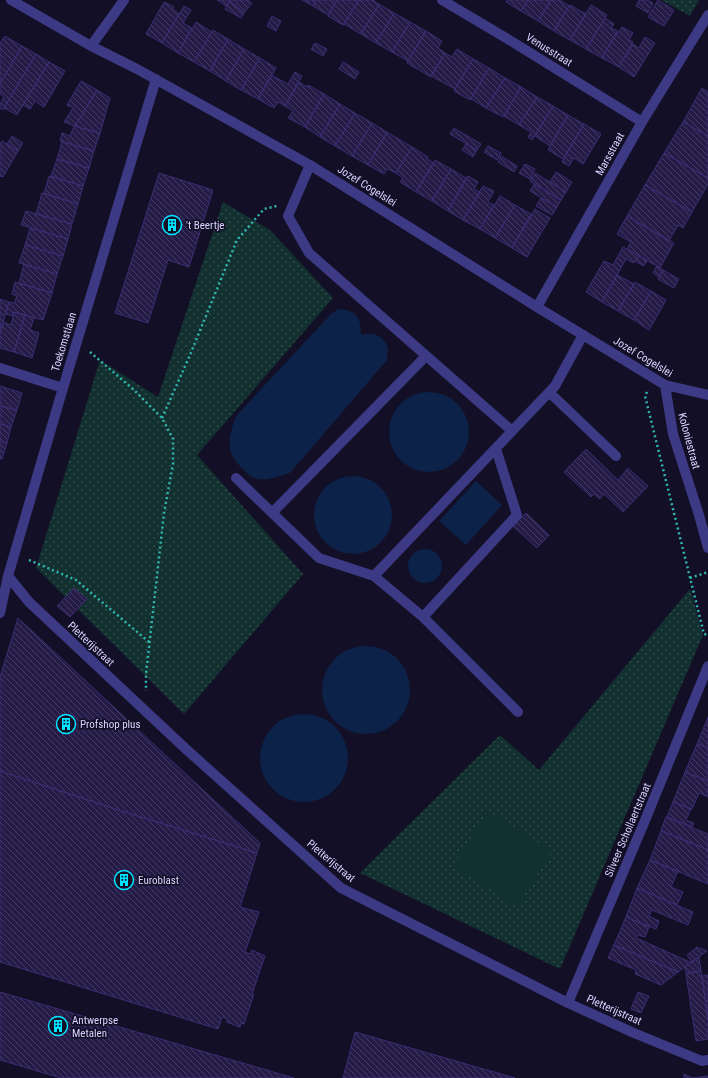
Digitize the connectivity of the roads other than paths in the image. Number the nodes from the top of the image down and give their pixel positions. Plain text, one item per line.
1 (10, 0) edge
2 (124, 0) edge
3 (442, 0) edge
4 (708, 15) edge
5 (91, 46) junction
6 (156, 79) junction
7 (642, 122) junction
8 (310, 164) junction
9 (537, 307) junction
10 (583, 335) junction
11 (426, 356) junction
12 (0, 368) edge
13 (665, 385) junction
14 (63, 388) junction
15 (550, 393) junction
16 (708, 395) edge
17 (512, 431) junction
18 (496, 449) junction
19 (616, 456) dead end
20 (236, 478) dead end
21 (272, 513) junction
22 (708, 548) edge
23 (4, 576) edge
24 (374, 576) junction
25 (0, 613) edge
26 (423, 617) junction
27 (708, 666) edge
28 (518, 712) dead end
29 (568, 1003) junction
30 (708, 1060) edge

1 - 5 street, Jozef Cogelslei
2 - 5 street
3 - 7 street, Venusstraat
4 - 7 street, Marsstraat
5 - 6 street, Jozef Cogelslei
6 - 8 street, Jozef Cogelslei
6 - 14 street, Toekomstlaan
7 - 9 street, Marsstraat
8 - 9 street, Jozef Cogelslei
8 - 11 street
9 - 10 street, Jozef Cogelslei
10 - 13 street, Jozef Cogelslei
10 - 15 street
11 - 17 street
11 - 21 street
12 - 14 street
13 - 16 street, Jozef Cogelslei
13 - 22 street, Koloniestraat
14 - 23 street, Toekomstlaan
15 - 17 street
15 - 19 street
17 - 18 street
18 - 24 street
18 - 26 street
20 - 21 street
21 - 24 street
23 - 25 street, Toekomstlaan
23 - 29 street, Pletterijstraat
24 - 26 street
26 - 28 street
27 - 29 street, Silveer Schollaertstraat
29 - 30 street, Pletterijstraat

